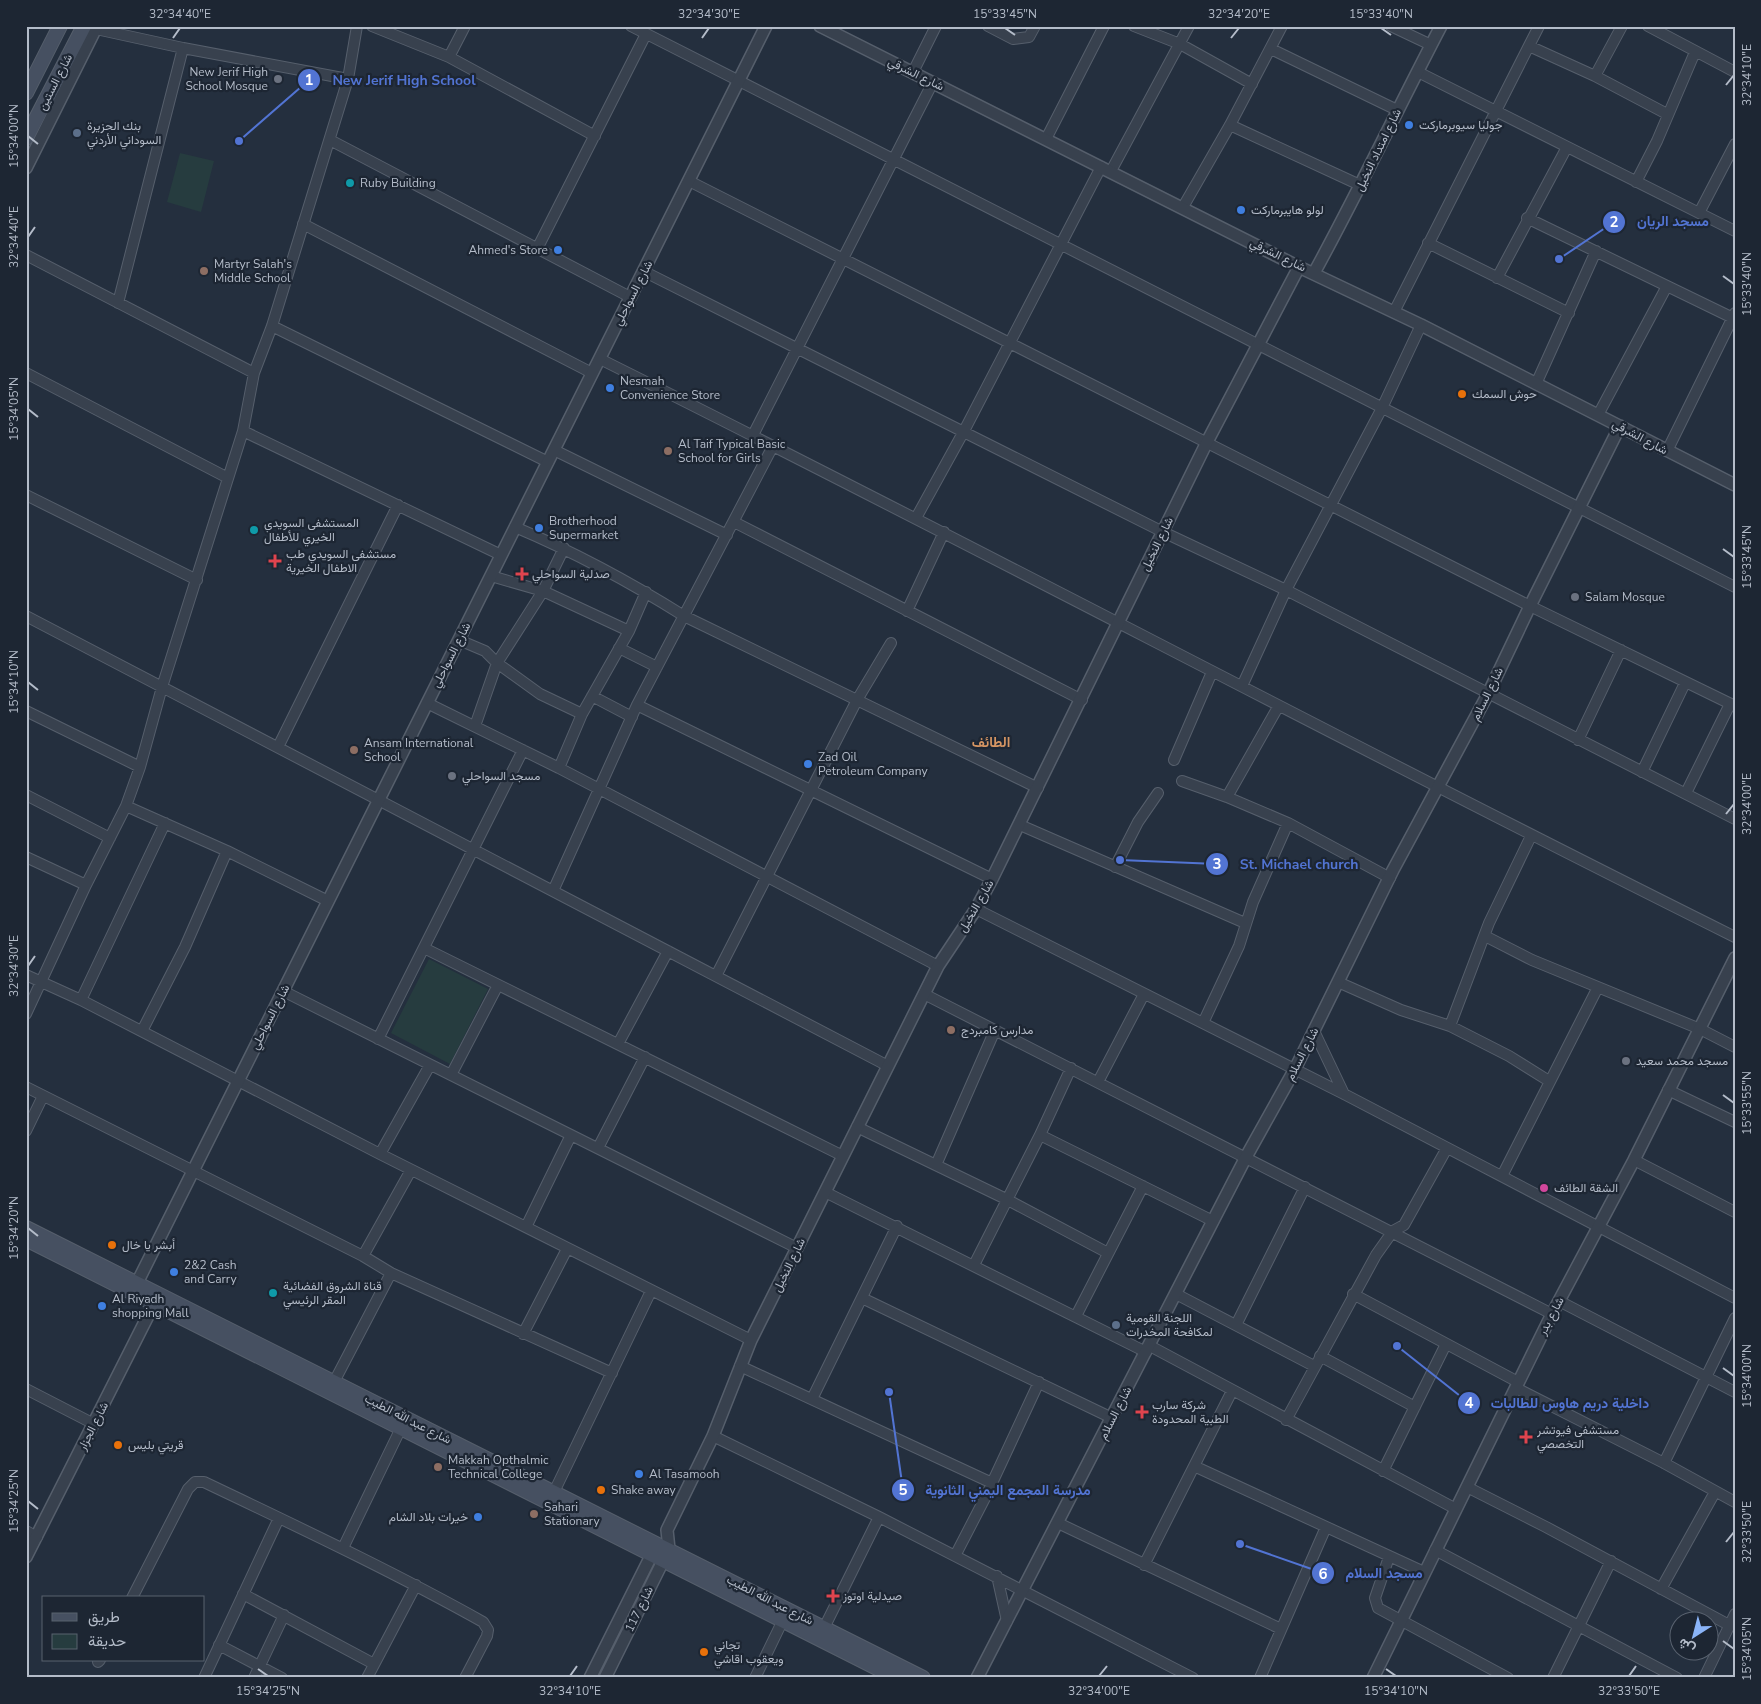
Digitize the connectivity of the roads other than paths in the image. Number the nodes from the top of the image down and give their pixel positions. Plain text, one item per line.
1 (358, 26) edge
2 (372, 26) edge
3 (465, 26) edge
4 (631, 26) edge
5 (766, 26) edge
6 (820, 26) edge
7 (936, 26) edge
8 (988, 26) edge
9 (1035, 26) edge
10 (1104, 26) edge
11 (1134, 26) edge
12 (1189, 26) edge
13 (1282, 26) edge
14 (1391, 26) edge
15 (1441, 26) edge
16 (1539, 26) edge
17 (1622, 26) edge
18 (1648, 26) edge
19 (59, 27) edge
20 (92, 27) edge
21 (646, 34) junction
22 (1180, 44) junction
23 (1431, 45) junction
24 (1529, 46) junction
25 (182, 48) junction
26 (1271, 49) junction
27 (1696, 52) junction
28 (449, 57) junction
29 (913, 72) junction
30 (1418, 72) junction
31 (1735, 72) edge
32 (1595, 76) junction
33 (348, 78) junction
34 (738, 82) junction
35 (933, 82) junction
36 (1252, 84) junction
37 (26, 93) edge
38 (1397, 110) junction
39 (1497, 111) junction
40 (1667, 114) junction
41 (1230, 125) junction
42 (595, 136) junction
43 (26, 138) edge
44 (1046, 139) junction
45 (330, 140) junction
46 (1735, 144) edge
47 (1567, 147) junction
48 (894, 160) junction
49 (26, 168) edge
50 (1106, 169) junction
51 (688, 180) junction
52 (1636, 182) junction
53 (1362, 186) junction
54 (1184, 207) junction
55 (1699, 213) junction
56 (1527, 218) junction
57 (303, 224) junction
58 (1735, 231) edge
59 (1428, 243) junction
60 (1061, 244) junction
61 (538, 247) junction
62 (1596, 251) junction
63 (26, 255) edge
64 (844, 258) junction
65 (1299, 267) junction
66 (643, 271) junction
67 (1314, 273) junction
68 (1497, 278) junction
69 (1667, 286) junction
70 (630, 297) junction
71 (118, 303) junction
72 (1394, 312) junction
73 (1569, 313) junction
74 (1734, 316) edge
75 (1421, 325) junction
76 (272, 326) junction
77 (1009, 343) junction
78 (1258, 344) junction
79 (798, 348) junction
80 (600, 358) junction
81 (26, 373) edge
82 (254, 373) junction
83 (592, 373) junction
84 (1536, 384) junction
85 (1382, 408) junction
86 (1598, 415) junction
87 (1620, 426) junction
88 (243, 431) junction
89 (964, 431) junction
90 (753, 435) junction
91 (1207, 442) junction
92 (773, 446) junction
93 (554, 450) junction
94 (1667, 451) junction
95 (548, 462) junction
96 (228, 478) junction
97 (1735, 484) edge
98 (26, 494) edge
99 (398, 504) junction
100 (1330, 504) junction
101 (1580, 507) junction
102 (916, 518) junction
103 (734, 522) junction
104 (515, 528) junction
105 (944, 532) junction
106 (1163, 532) junction
107 (727, 535) junction
108 (564, 548) junction
109 (501, 554) junction
110 (490, 576) junction
111 (197, 580) junction
112 (1735, 587) edge
113 (1286, 590) junction
114 (544, 591) junction
115 (646, 592) junction
116 (1530, 606) junction
117 (907, 611) junction
118 (26, 616) edge
119 (684, 616) junction
120 (1118, 621) junction
121 (629, 631) junction
122 (459, 640) junction
123 (891, 643) dead end
124 (619, 648) junction
125 (1620, 650) junction
126 (497, 663) junction
127 (658, 667) junction
128 (1212, 672) junction
129 (1685, 683) junction
130 (1242, 686) junction
131 (162, 687) junction
132 (1488, 694) junction
133 (592, 696) junction
134 (858, 700) junction
135 (1082, 700) junction
136 (427, 703) junction
137 (637, 705) junction
138 (1732, 705) edge
139 (1278, 707) junction
140 (26, 711) edge
141 (582, 714) junction
142 (632, 717) junction
143 (475, 726) junction
144 (1578, 740) junction
145 (278, 747) junction
146 (523, 750) junction
147 (1174, 760) dead end
148 (140, 767) junction
149 (559, 768) junction
150 (1642, 772) junction
151 (1182, 782) dead end
152 (1038, 788) junction
153 (600, 789) junction
154 (1438, 789) junction
155 (811, 790) junction
156 (1158, 793) dead end
157 (1686, 793) junction
158 (26, 795) edge
159 (1227, 797) junction
160 (379, 800) junction
161 (126, 806) junction
162 (1735, 819) edge
163 (165, 823) junction
164 (1288, 823) junction
165 (1020, 825) junction
166 (1531, 836) junction
167 (110, 838) junction
168 (473, 849) junction
169 (227, 852) junction
170 (26, 856) edge
171 (1114, 866) junction
172 (766, 877) junction
173 (1390, 878) junction
174 (992, 879) junction
175 (86, 885) junction
176 (553, 891) junction
177 (328, 901) junction
178 (976, 910) junction
179 (1245, 923) junction
180 (1485, 936) junction
181 (1735, 937) edge
182 (424, 948) junction
183 (668, 951) junction
184 (1735, 958) edge
185 (938, 966) junction
186 (26, 975) edge
187 (716, 976) junction
188 (1338, 982) junction
189 (42, 983) junction
190 (498, 985) junction
191 (1597, 988) junction
192 (283, 991) junction
193 (924, 994) junction
194 (1144, 994) junction
195 (81, 1000) junction
196 (26, 1014) edge
197 (1203, 1024) junction
198 (1450, 1026) junction
199 (1700, 1029) junction
200 (995, 1030) junction
201 (142, 1031) junction
202 (1314, 1031) junction
203 (378, 1038) junction
204 (618, 1044) junction
205 (1735, 1046) edge
206 (645, 1057) junction
207 (430, 1065) junction
208 (888, 1066) junction
209 (1071, 1068) junction
210 (1295, 1069) junction
211 (451, 1075) junction
212 (238, 1080) junction
213 (1549, 1081) junction
214 (1098, 1082) junction
215 (26, 1087) edge
216 (1668, 1090) junction
217 (1344, 1094) junction
218 (43, 1096) junction
219 (1735, 1122) edge
220 (857, 1127) junction
221 (26, 1131) edge
222 (571, 1135) junction
223 (1040, 1135) junction
224 (598, 1148) junction
225 (1447, 1148) junction
226 (380, 1154) junction
227 (843, 1156) junction
228 (1246, 1157) junction
229 (1634, 1160) junction
230 (936, 1165) junction
231 (411, 1170) junction
232 (193, 1171) junction
233 (1502, 1176) junction
234 (1143, 1186) junction
235 (1305, 1187) junction
236 (825, 1192) junction
237 (1006, 1199) junction
238 (1735, 1212) edge
239 (1213, 1220) junction
240 (897, 1226) junction
241 (26, 1228) edge
242 (526, 1228) junction
243 (1598, 1228) junction
244 (1393, 1231) junction
245 (26, 1239) edge
246 (797, 1248) junction
247 (568, 1249) junction
248 (1108, 1253) junction
249 (364, 1256) junction
250 (974, 1266) junction
251 (391, 1273) junction
252 (134, 1288) junction
253 (651, 1291) junction
254 (1176, 1294) junction
255 (1353, 1294) junction
256 (862, 1298) junction
257 (1735, 1298) edge
258 (157, 1299) junction
259 (1559, 1301) junction
260 (1552, 1314) junction
261 (1076, 1316) junction
262 (1735, 1318) edge
263 (1236, 1325) junction
264 (523, 1334) junction
265 (751, 1340) junction
266 (1446, 1344) junction
267 (1148, 1349) junction
268 (1320, 1356) junction
269 (740, 1366) junction
270 (1314, 1366) junction
271 (612, 1373) junction
272 (1706, 1378) junction
273 (334, 1382) junction
274 (1039, 1382) junction
275 (1517, 1385) junction
276 (26, 1389) edge
277 (1232, 1391) junction
278 (1735, 1392) edge
279 (812, 1399) junction
280 (1415, 1407) junction
281 (1112, 1418) junction
282 (1286, 1420) junction
283 (94, 1424) junction
284 (401, 1428) junction
285 (713, 1436) junction
286 (1664, 1463) junction
287 (1194, 1466) junction
288 (493, 1468) junction
289 (1382, 1471) junction
290 (992, 1483) junction
291 (1467, 1487) junction
292 (554, 1492) junction
293 (1715, 1492) junction
294 (1735, 1502) edge
295 (1456, 1509) junction
296 (879, 1517) junction
297 (279, 1518) junction
298 (1058, 1523) junction
299 (1326, 1527) junction
300 (31, 1534) edge
301 (343, 1548) junction
302 (662, 1549) junction
303 (1435, 1550) junction
304 (955, 1556) junction
305 (26, 1557) edge
306 (1389, 1557) junction
307 (1610, 1562) junction
308 (1144, 1565) junction
309 (1424, 1572) junction
310 (997, 1576) junction
311 (416, 1585) junction
312 (1661, 1589) junction
313 (1023, 1590) junction
314 (243, 1594) junction
315 (133, 1596) edge
316 (284, 1614) junction
317 (1735, 1614) edge
318 (783, 1620) junction
319 (1007, 1621) junction
320 (1400, 1621) junction
321 (1729, 1625) junction
322 (1578, 1626) junction
323 (824, 1628) junction
324 (1281, 1630) junction
325 (219, 1645) junction
326 (374, 1664) junction
327 (260, 1666) junction
328 (891, 1676) edge
329 (204, 1678) edge
330 (254, 1678) edge
331 (282, 1678) edge
332 (367, 1678) edge
333 (465, 1678) edge
334 (590, 1678) edge
335 (605, 1678) edge
336 (755, 1678) edge
337 (923, 1678) edge
338 (977, 1678) edge
339 (1193, 1678) edge
340 (1260, 1678) edge
341 (1373, 1678) edge
342 (1508, 1678) edge
343 (1553, 1678) edge
344 (1677, 1678) edge
345 (1704, 1678) edge

1 - 33 street
2 - 28 street
3 - 28 street
4 - 21 street
5 - 34 street, شارع السواحلي
6 - 29 street, شارع الشرقي
7 - 29 street
8 - 9 street
10 - 44 street
11 - 22 street
12 - 22 street
13 - 26 street
14 - 23 street
15 - 23 street, شارع امتداد النخيل
16 - 24 street
17 - 32 street
18 - 27 street
19 - 37 main road, شارع الستين
20 - 25 street
20 - 43 main road, شارع الستين
20 - 49 street
21 - 34 street
21 - 42 street
22 - 36 street
22 - 50 street
23 - 30 street, شارع امتداد النخيل
24 - 32 street
24 - 39 street
25 - 33 street
25 - 71 street
26 - 36 street
26 - 38 street
27 - 31 street
27 - 40 street
28 - 42 street
29 - 35 street, شارع الشرقي
30 - 38 street, شارع امتداد النخيل
30 - 39 street
32 - 40 street
33 - 45 street
34 - 48 street
34 - 51 street, شارع السواحلي
35 - 44 street, شارع الشرقي
35 - 48 street
36 - 41 street
38 - 53 street, شارع امتداد النخيل
39 - 47 street
39 - 59 street
40 - 52 street
41 - 53 street
41 - 54 street
42 - 61 street
44 - 50 street, شارع الشرقي
45 - 57 street
45 - 61 street
46 - 55 street
47 - 52 street
47 - 56 street
48 - 60 street
48 - 64 street
50 - 54 street, شارع الشرقي
50 - 60 street
51 - 64 street
51 - 66 street, شارع السواحلي
52 - 55 street
53 - 67 street, شارع امتداد النخيل
54 - 65 street, شارع الشرقي
55 - 58 street
56 - 62 street
56 - 68 street
57 - 76 street
57 - 83 street
59 - 68 street
59 - 72 street
60 - 77 street
60 - 78 street
61 - 70 street
62 - 69 street
62 - 73 street
63 - 71 street
64 - 77 street
64 - 79 street
65 - 67 street, شارع الشرقي
65 - 78 street, شارع النخيل
66 - 70 street, شارع السواحلي
66 - 79 street
67 - 72 street, شارع الشرقي
68 - 73 street
69 - 74 street
69 - 86 street
70 - 80 street, شارع السواحلي
71 - 82 street
72 - 75 street, شارع الشرقي
73 - 84 street
74 - 94 street
75 - 84 street, شارع الشرقي
75 - 85 street
76 - 82 street
76 - 95 street
77 - 89 street
77 - 91 street
78 - 85 street
78 - 91 street, شارع النخيل
79 - 89 street
79 - 90 street
80 - 83 street, شارع السواحلي
80 - 90 street
81 - 96 street
82 - 88 street
83 - 93 street, شارع السواحلي
84 - 86 street, شارع الشرقي
85 - 100 street
85 - 101 street
86 - 87 street, شارع الشرقي
87 - 94 street, شارع الشرقي
87 - 101 street, شارع السلام
88 - 96 street
88 - 99 street
89 - 102 street
89 - 106 street
90 - 92 street
91 - 100 street
91 - 106 street, شارع النخيل
92 - 102 street
92 - 103 street
93 - 95 street, شارع السواحلي
93 - 107 street
94 - 97 street, شارع الشرقي
95 - 104 street, شارع السواحلي
96 - 111 street
98 - 111 street
99 - 109 street
99 - 145 street
100 - 113 street
100 - 116 street
101 - 112 street
101 - 116 street, شارع السلام
102 - 105 street
103 - 107 street
103 - 117 street
104 - 108 street
104 - 109 street, شارع السواحلي
105 - 117 street
105 - 120 street
106 - 113 street
106 - 120 street, شارع النخيل
107 - 119 street
108 - 114 street
108 - 115 street
109 - 110 street, شارع السواحلي
110 - 114 street
110 - 122 street, شارع السواحلي
111 - 131 street
113 - 130 street
113 - 132 street
114 - 121 street
114 - 126 street
115 - 119 street
115 - 121 street
116 - 125 street
116 - 132 street, شارع السلام
117 - 135 street
118 - 131 street
119 - 127 street
119 - 134 street
120 - 128 street
120 - 135 street, شارع النخيل
121 - 124 street
122 - 126 street
122 - 136 street, شارع السواحلي
123 - 134 street
124 - 127 street
124 - 133 street
125 - 129 street
125 - 144 street
126 - 141 street
126 - 143 street
127 - 137 street
128 - 130 street
128 - 147 street
129 - 138 street
129 - 150 street
130 - 139 street
131 - 145 street
131 - 148 street
132 - 144 street
132 - 154 street, شارع السلام
133 - 141 street
133 - 142 street
134 - 152 street
134 - 155 street
135 - 152 street, شارع النخيل
136 - 143 street
136 - 160 street, شارع السواحلي
137 - 142 street
137 - 155 street
138 - 157 street
139 - 154 street
139 - 159 street
140 - 148 street
141 - 149 street
142 - 153 street
143 - 146 street
144 - 150 street
145 - 160 street
146 - 149 street
146 - 168 street
148 - 161 street
149 - 153 street
150 - 157 street
151 - 159 street
152 - 165 street, شارع النخيل
153 - 172 street
153 - 176 street
154 - 166 street
154 - 173 street, شارع السلام
155 - 172 street
155 - 174 street
156 - 171 street
157 - 162 street
158 - 167 street
159 - 164 street
160 - 168 street
160 - 177 street, شارع السواحلي
161 - 163 street
161 - 167 street
163 - 169 street
163 - 195 street
164 - 173 street
164 - 179 street
165 - 171 street
165 - 174 street, شارع النخيل
166 - 180 street
166 - 181 street
167 - 175 street
168 - 176 street
168 - 182 street
169 - 177 street
169 - 201 street
170 - 175 street
171 - 179 street
172 - 185 street
172 - 187 street
173 - 188 street, شارع السلام
174 - 178 street, شارع النخيل
175 - 189 street
176 - 183 street
177 - 192 street, شارع السواحلي
178 - 185 street, شارع النخيل
178 - 194 street
179 - 197 street
180 - 191 street
180 - 198 street
182 - 190 street
182 - 203 street
183 - 187 street
183 - 204 street
184 - 199 street, شارع بدر
185 - 193 street, شارع النخيل
186 - 189 street
187 - 208 street
188 - 198 street
188 - 202 street, شارع السلام
189 - 195 street
189 - 196 street
190 - 204 street
190 - 211 street
191 - 199 street
191 - 213 street
192 - 203 street
192 - 212 street, شارع السواحلي
193 - 200 street
193 - 208 street, شارع النخيل
194 - 197 street
194 - 214 street
195 - 201 street
197 - 210 street
198 - 213 street
199 - 205 street
199 - 216 street, شارع بدر
200 - 209 street
200 - 230 street
201 - 212 street
202 - 210 street, شارع السلام
202 - 217 street
203 - 207 street
204 - 206 street
206 - 224 street
206 - 227 street
207 - 211 street
207 - 226 street
208 - 220 street, شارع النخيل
209 - 214 street
209 - 223 street
210 - 217 street
210 - 228 street, شارع السلام
211 - 222 street
212 - 226 street
212 - 232 street, شارع السواحلي
213 - 233 street
214 - 228 street
215 - 218 street
216 - 219 street
216 - 229 street, شارع بدر
217 - 225 street
218 - 221 street
218 - 232 street
220 - 227 street, شارع النخيل
220 - 230 street
222 - 224 street
222 - 242 street
223 - 234 street
223 - 237 street
224 - 246 street
225 - 233 street
225 - 244 street
226 - 231 street
227 - 236 street, شارع النخيل
228 - 235 street
228 - 239 street, شارع السلام
229 - 238 street
229 - 243 street, شارع بدر
230 - 237 street
231 - 242 street
231 - 249 street
232 - 249 street
232 - 252 street, شارع السواحلي
233 - 243 street
234 - 239 street
234 - 248 street
235 - 244 street
235 - 263 street
236 - 240 street
236 - 246 street, شارع النخيل
237 - 248 street
237 - 250 street
239 - 254 street, شارع السلام
240 - 250 street
240 - 256 street
241 - 252 main road, شارع عبد الله الطيب
242 - 247 street
243 - 257 street
243 - 259 street, شارع بدر
244 - 255 street
244 - 260 street
245 - 252 main road, شارع عبد الله الطيب
246 - 265 street, شارع النخيل
247 - 253 street
247 - 264 street
248 - 261 street
249 - 251 street
250 - 261 street
251 - 264 street
251 - 273 street
252 - 258 main road, شارع عبد الله الطيب
253 - 265 street
253 - 271 street
254 - 263 street
254 - 267 street, شارع السلام
255 - 266 street
255 - 268 street
256 - 274 street
256 - 279 street
258 - 273 main road, شارع عبد الله الطيب
258 - 283 street, شارع الجزار
258 - 284 main road, شارع عبد الله الطيب
259 - 260 street, شارع بدر
259 - 272 street
260 - 275 street, شارع بدر
261 - 267 street
262 - 272 street
263 - 270 street
264 - 271 street
265 - 269 street, شارع النخيل
266 - 275 street
266 - 280 street
267 - 277 street
267 - 281 street, شارع السلام
268 - 270 street
268 - 280 street
269 - 279 street
269 - 285 street, شارع النخيل
270 - 282 street
271 - 292 street
272 - 278 street
272 - 286 street
273 - 288 main road, شارع عبد الله الطيب
274 - 281 street
274 - 290 street
275 - 286 street
275 - 291 street, شارع بدر
276 - 283 street
277 - 282 street
277 - 287 street
279 - 290 street
280 - 289 street
281 - 298 street, شارع السلام
282 - 289 street
283 - 300 street, شارع الجزار
284 - 288 main road, شارع عبد الله الطيب
284 - 301 street
285 - 296 street
285 - 302 street, شارع النخيل
286 - 293 street
287 - 299 street
287 - 308 street
288 - 292 main road, شارع عبد الله الطيب
288 - 302 main road, شارع عبد الله الطيب
289 - 295 street
290 - 304 street
291 - 295 street, شارع بدر
291 - 307 street
292 - 302 main road, شارع عبد الله الطيب
293 - 294 street
293 - 312 street
295 - 303 street, شارع بدر
296 - 304 street
296 - 323 street
297 - 301 street
297 - 314 street
297 - 315 street
298 - 308 street
298 - 313 street, شارع السلام
299 - 306 street
299 - 324 street
300 - 305 street, شارع الجزار
301 - 311 street
302 - 318 main road, شارع عبد الله الطيب
302 - 323 main road, شارع عبد الله الطيب
302 - 334 street, شارع 117
302 - 335 street, شارع 117
303 - 309 street, شارع بدر
303 - 322 street
304 - 310 street
306 - 309 street
306 - 320 street
307 - 312 street
307 - 322 street
308 - 324 street
309 - 320 street, شارع بدر
310 - 313 street
310 - 319 street
311 - 326 street
311 - 333 street
312 - 321 street
313 - 319 street, شارع السلام
313 - 339 street
314 - 316 street
314 - 325 street
316 - 326 street
316 - 327 street
317 - 321 street
318 - 328 main road, شارع عبد الله الطيب
318 - 336 street
319 - 338 street, شارع السلام
320 - 341 street, شارع بدر
320 - 342 street
321 - 345 street
322 - 343 street
322 - 344 street
323 - 337 main road, شارع عبد الله الطيب
324 - 340 street
325 - 327 street
325 - 329 street
326 - 332 street
327 - 330 street
327 - 331 street

